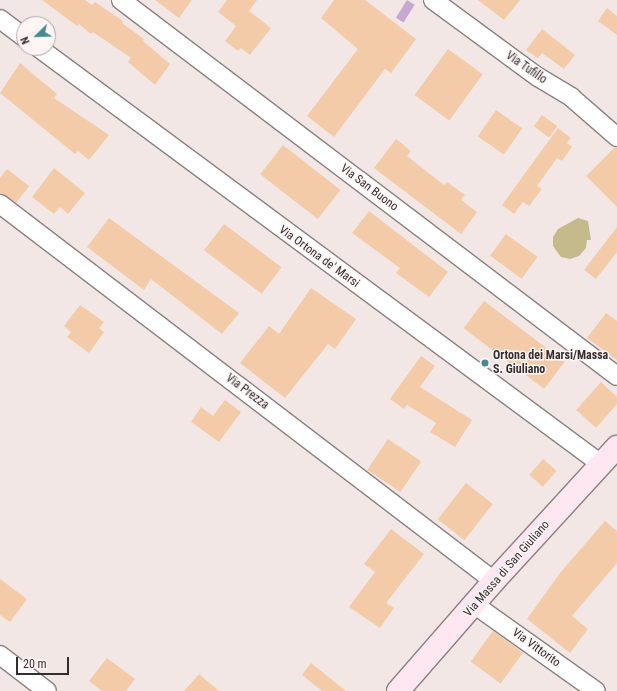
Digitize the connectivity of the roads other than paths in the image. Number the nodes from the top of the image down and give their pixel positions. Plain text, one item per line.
1 (121, 0) edge
2 (433, 0) edge
3 (0, 19) edge
4 (16, 31) edge
5 (50, 56) edge
6 (617, 137) edge
7 (0, 204) edge
8 (617, 376) edge
9 (617, 447) edge
10 (601, 464) junction
11 (494, 581) junction
12 (475, 605) junction
13 (0, 655) edge
14 (47, 691) edge
15 (398, 691) edge
16 (596, 691) edge

1 - 8 street, Via San Buono
2 - 6 street, Via Tufillo
3 - 4 street
5 - 10 street, Via Ortona de' Marsi
7 - 11 street, Via Prezza
9 - 10 street, Via Massa di San Giuliano
10 - 11 street, Via Massa di San Giuliano
11 - 12 street, Via Massa di San Giuliano
12 - 15 street, Via Massa di San Giuliano
12 - 16 street, Via Vittorito
13 - 14 street

